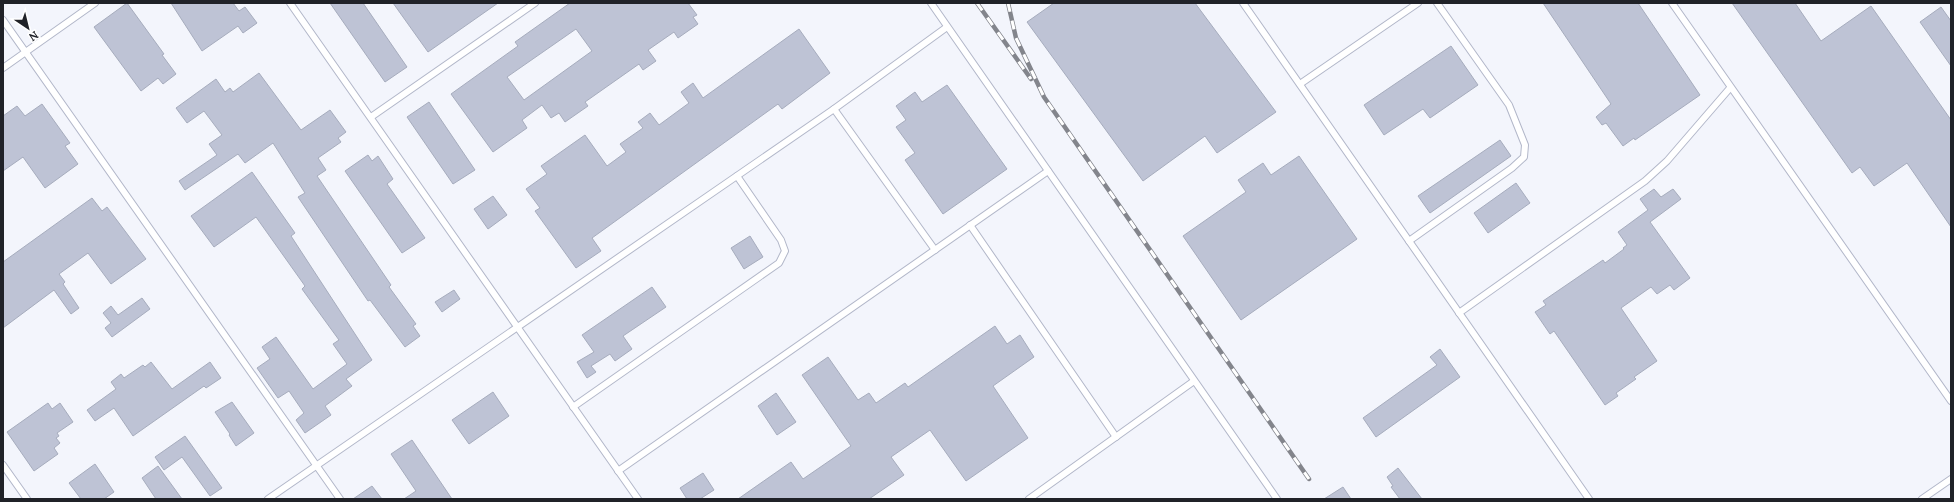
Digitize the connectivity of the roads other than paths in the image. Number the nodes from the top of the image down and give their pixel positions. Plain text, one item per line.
1 (95, 3) edge
2 (290, 3) edge
3 (535, 3) edge
4 (931, 3) edge
5 (1243, 3) edge
6 (1418, 3) edge
7 (1437, 3) edge
8 (1672, 3) edge
9 (3, 20) edge
10 (947, 27) junction
11 (26, 52) junction
12 (3, 68) edge
13 (1300, 84) junction
14 (1730, 88) junction
15 (834, 109) junction
16 (371, 117) junction
17 (1048, 171) junction
18 (737, 176) junction
19 (970, 225) junction
20 (1409, 241) junction
21 (935, 250) junction
22 (1459, 313) junction
23 (518, 328) junction
24 (1194, 381) junction
25 (1951, 401) edge
26 (573, 407) junction
27 (1116, 437) junction
28 (3, 464) edge
29 (317, 465) junction
30 (618, 471) junction
31 (1951, 479) edge
32 (27, 499) edge
33 (268, 499) edge
34 (340, 499) edge
35 (638, 499) edge
36 (1028, 499) edge
37 (1277, 499) edge
38 (1590, 499) edge
39 (1922, 499) edge

1 - 11 lane
2 - 16 lane
3 - 16 lane
4 - 10 lane
5 - 13 lane
6 - 13 lane
7 - 20 lane
8 - 14 lane
9 - 11 lane
10 - 15 lane
10 - 17 lane
11 - 12 lane
11 - 29 lane
13 - 20 lane
14 - 22 lane
14 - 25 lane
15 - 18 lane
15 - 21 lane
16 - 23 lane
17 - 19 lane
17 - 24 lane
18 - 23 lane
18 - 26 lane
19 - 21 lane
19 - 27 lane
20 - 22 lane
21 - 30 lane
22 - 38 lane
23 - 26 lane
23 - 29 lane
24 - 27 lane
24 - 37 lane
26 - 30 lane
27 - 36 lane
28 - 32 lane
29 - 33 lane
29 - 34 lane
30 - 35 lane
31 - 39 lane

